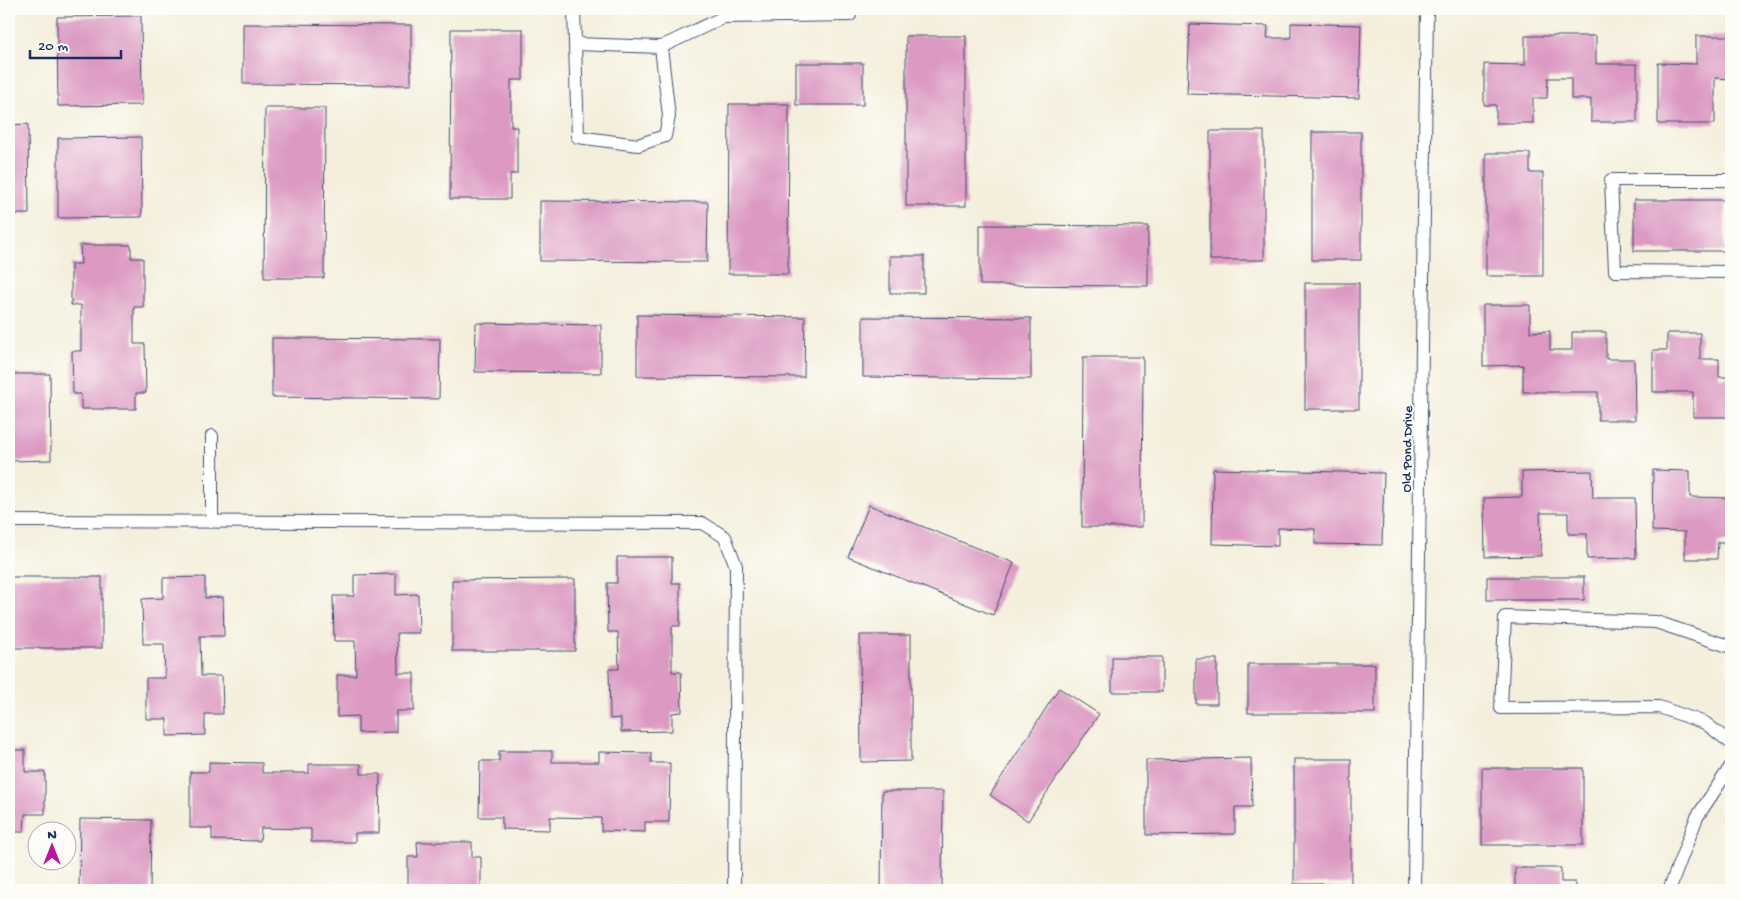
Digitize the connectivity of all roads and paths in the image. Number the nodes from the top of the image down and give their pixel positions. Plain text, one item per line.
1 (574, 9) edge
2 (850, 9) edge
3 (1426, 9) edge
4 (575, 44) junction
5 (660, 47) junction
6 (1731, 180) edge
7 (1731, 272) edge
8 (212, 436) dead end
9 (9, 521) edge
10 (212, 521) junction
11 (1731, 648) edge
12 (1731, 743) edge
13 (1731, 766) edge
14 (734, 890) edge
15 (1414, 890) edge
16 (1669, 890) edge

1 - 4 lane
2 - 5 lane
3 - 15 lane, Old Pond Drive
4 - 5 lane
4 - 5 lane
6 - 7 lane
8 - 10 lane
9 - 10 lane
10 - 14 lane
11 - 12 lane
13 - 16 lane

